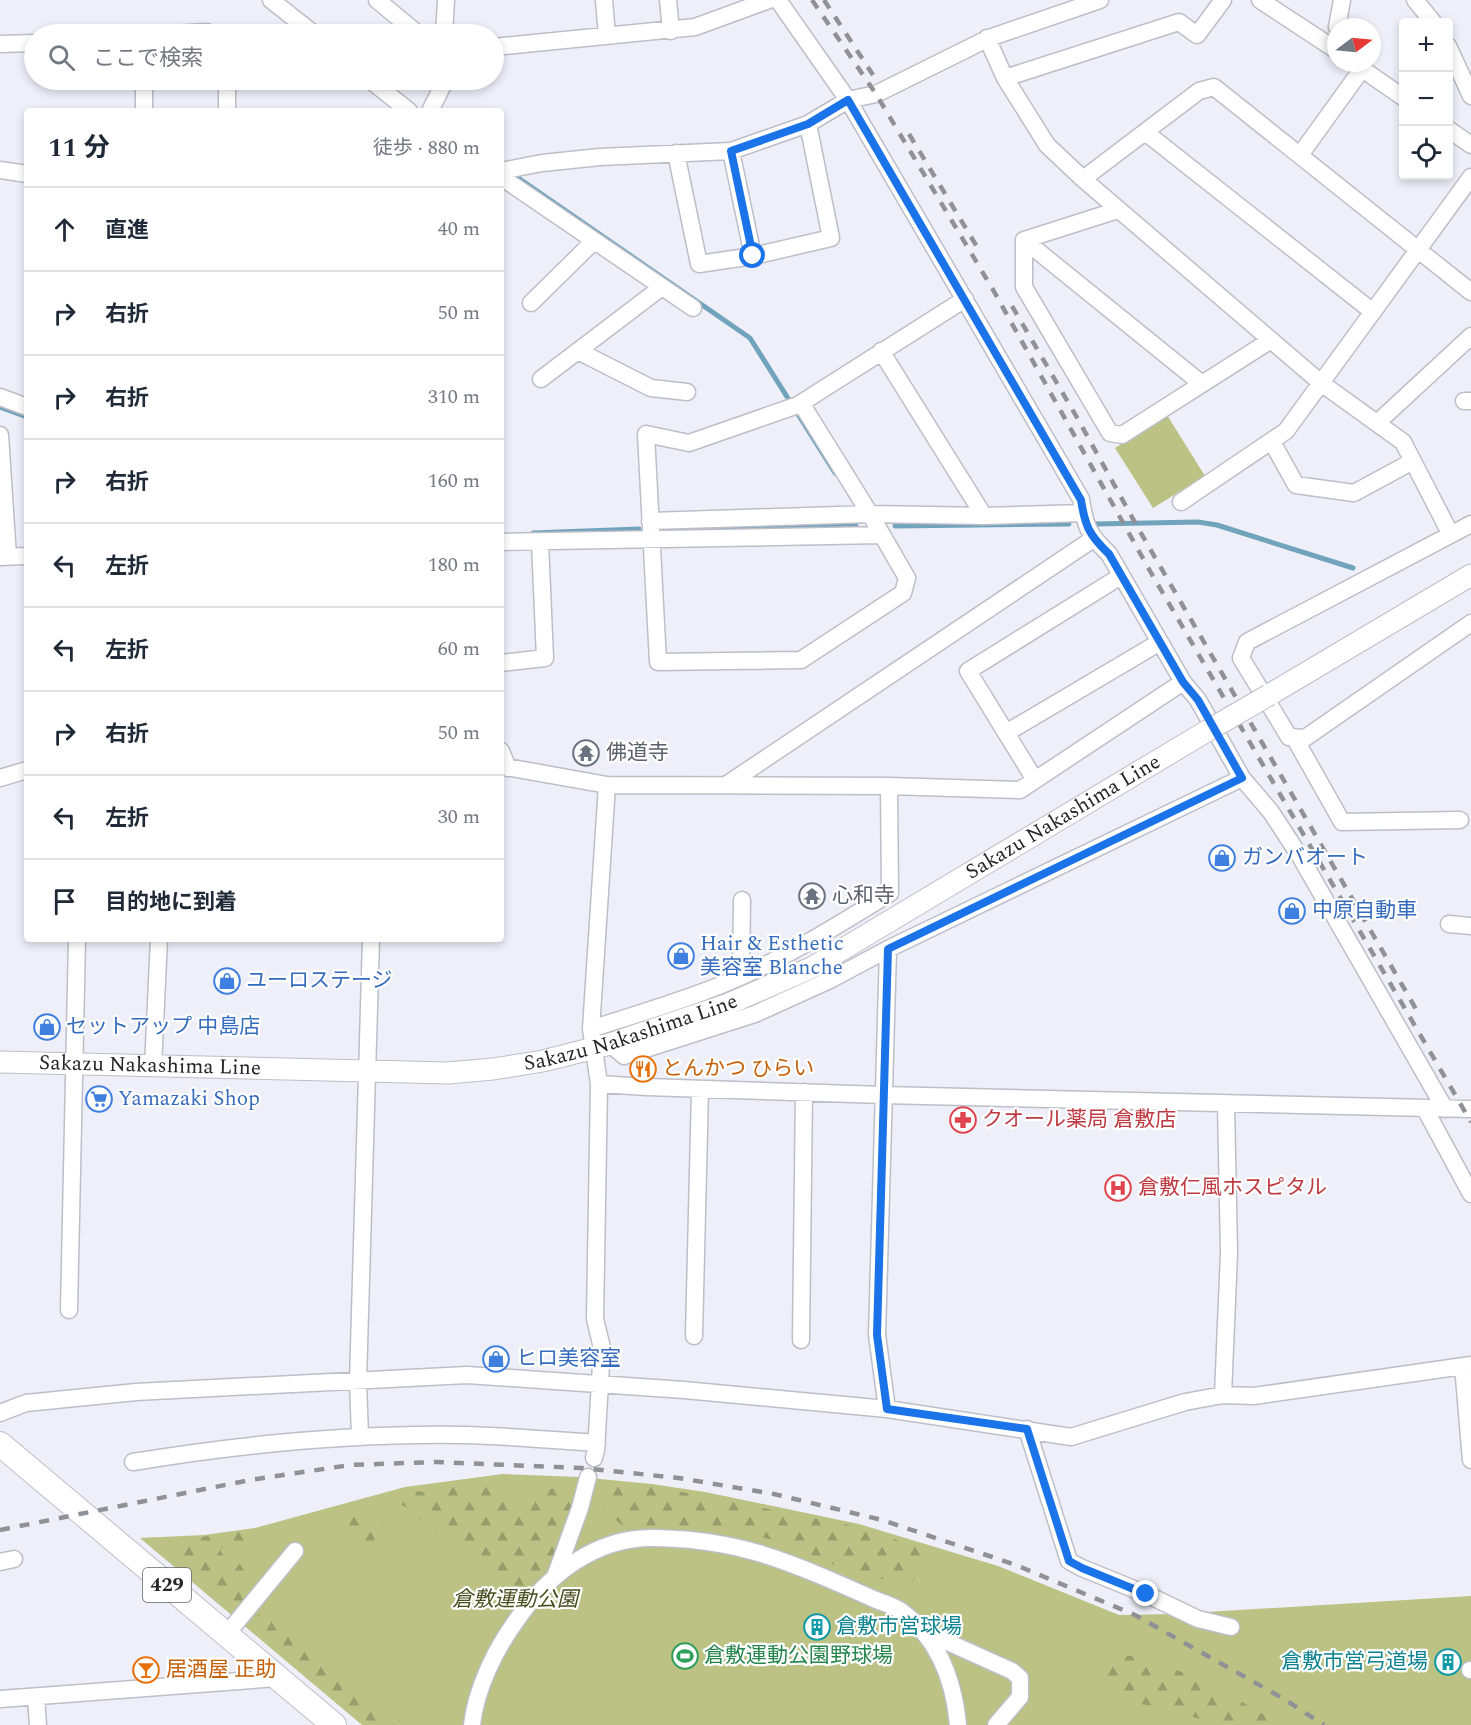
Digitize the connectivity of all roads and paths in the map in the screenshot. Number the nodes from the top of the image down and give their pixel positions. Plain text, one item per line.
1 (271, 0) edge
2 (377, 0) edge
3 (446, 0) edge
4 (604, 0) edge
5 (668, 0) edge
6 (769, 0) edge
7 (778, 0) edge
8 (1099, 0) edge
9 (1223, 0) edge
10 (1260, 0) edge
11 (1342, 0) edge
12 (1415, 0) edge
13 (1338, 18) edge
14 (1430, 18) edge
15 (301, 24) edge
16 (406, 24) edge
17 (445, 24) edge
18 (671, 31) junction
19 (607, 36) junction
20 (987, 38) junction
21 (24, 43) edge
22 (0, 44) edge
23 (1327, 44) edge
24 (504, 46) edge
25 (1453, 55) edge
26 (1354, 72) edge
27 (1367, 72) edge
28 (1005, 78) junction
29 (144, 90) edge
30 (227, 90) edge
31 (383, 90) edge
32 (440, 90) edge
33 (1399, 95) edge
34 (1471, 96) edge
35 (848, 100) junction
36 (144, 108) edge
37 (228, 108) edge
38 (405, 108) edge
39 (432, 108) edge
40 (808, 124) junction
41 (1145, 132) junction
42 (1453, 132) edge
43 (1471, 145) edge
44 (731, 151) junction
45 (676, 153) junction
46 (1300, 155) junction
47 (0, 170) edge
48 (24, 174) edge
49 (504, 175) edge
50 (504, 176) edge
51 (1471, 177) edge
52 (1083, 179) junction
53 (1118, 210) junction
54 (1024, 240) junction
55 (594, 241) junction
56 (1419, 249) junction
57 (753, 256) junction
58 (662, 287) junction
59 (1471, 291) edge
60 (965, 299) junction
61 (531, 303) dead end
62 (693, 308) dead end
63 (1373, 312) junction
64 (1471, 336) edge
65 (1271, 340) junction
66 (578, 351) junction
67 (881, 351) junction
68 (541, 379) dead end
69 (1321, 383) junction
70 (1202, 384) junction
71 (687, 392) dead end
72 (0, 397) edge
73 (24, 406) edge
74 (794, 406) junction
75 (1377, 423) junction
76 (0, 435) edge
77 (1272, 442) junction
78 (1413, 461) junction
79 (1181, 502) dead end
80 (1083, 513) junction
81 (870, 514) junction
82 (984, 516) junction
83 (650, 521) junction
84 (1471, 524) edge
85 (1450, 533) junction
86 (882, 535) junction
87 (1093, 538) junction
88 (651, 539) junction
89 (504, 542) edge
90 (540, 542) junction
91 (6, 548) edge
92 (24, 555) edge
93 (1471, 575) edge
94 (1121, 576) junction
95 (1471, 624) edge
96 (1160, 642) junction
97 (504, 663) edge
98 (1183, 682) junction
99 (1006, 733) junction
100 (1294, 737) junction
101 (505, 767) edge
102 (24, 771) edge
103 (0, 778) edge
104 (1242, 778) junction
105 (1035, 780) junction
106 (607, 784) junction
107 (726, 785) junction
108 (889, 786) junction
109 (1460, 820) dead end
110 (742, 900) dead end
111 (1449, 924) dead end
112 (1471, 926) edge
113 (77, 942) edge
114 (159, 942) edge
115 (371, 942) edge
116 (888, 949) junction
117 (741, 976) junction
118 (598, 1040) junction
119 (0, 1062) edge
120 (74, 1064) junction
121 (153, 1067) junction
122 (366, 1072) junction
123 (599, 1083) junction
124 (700, 1089) junction
125 (804, 1092) junction
126 (883, 1095) junction
127 (1226, 1104) junction
128 (1425, 1109) junction
129 (1445, 1109) junction
130 (1471, 1109) edge
131 (1471, 1194) edge
132 (69, 1310) dead end
133 (694, 1336) dead end
134 (801, 1340) dead end
135 (1467, 1366) edge
136 (358, 1382) junction
137 (599, 1385) junction
138 (1223, 1395) junction
139 (887, 1409) junction
140 (0, 1413) edge
141 (1027, 1429) junction
142 (360, 1437) junction
143 (0, 1444) edge
144 (1471, 1460) edge
145 (133, 1462) dead end
146 (588, 1478) dead end
147 (295, 1551) dead end
148 (556, 1574) junction
149 (1231, 1628) dead end
150 (923, 1631) junction
151 (226, 1635) junction
152 (278, 1678) junction
153 (36, 1697) junction
154 (0, 1699) edge
155 (38, 1725) edge
156 (334, 1725) edge
157 (472, 1725) edge
158 (958, 1725) edge
159 (996, 1725) edge

1 - 15 street
2 - 16 street
3 - 17 street
4 - 19 street
5 - 18 street
6 - 18 street
7 - 35 street
8 - 20 street
9 - 28 street
10 - 23 street
11 - 13 street
12 - 14 street
18 - 19 street
19 - 24 street
20 - 28 street
20 - 35 street
21 - 22 street
25 - 34 street
26 - 46 street
27 - 33 street
28 - 52 street
29 - 36 street
30 - 37 street
31 - 38 street
32 - 39 street
35 - 40 street
35 - 60 street
40 - 44 street
40 - 57 street
41 - 46 street
41 - 52 street
41 - 63 street
42 - 43 street
44 - 45 street
44 - 57 street
45 - 49 street
45 - 57 street
46 - 56 street
47 - 48 street
50 - 55 street
51 - 56 street
52 - 53 street
53 - 54 street
53 - 65 street
54 - 70 street
54 - 70 street
55 - 58 street
55 - 61 street
56 - 59 street
56 - 63 street
58 - 62 street
58 - 66 street
60 - 67 street
60 - 80 street
63 - 69 street
64 - 75 street
65 - 69 street
65 - 70 street
66 - 68 street
66 - 71 street
67 - 74 street
67 - 82 street
69 - 75 street
69 - 77 street
72 - 73 street
74 - 81 street
74 - 83 street
75 - 78 street
76 - 91 street
77 - 78 street
77 - 79 street
78 - 85 street
80 - 82 street
80 - 87 street
81 - 82 street
81 - 83 street
81 - 86 street
83 - 88 street
84 - 85 street
85 - 100 street
86 - 88 street
86 - 88 street
87 - 94 street
87 - 107 street
88 - 90 street
89 - 90 street
90 - 97 street
91 - 92 street
93 - 118 main road, Sakazu Nakashima Line, bridge
94 - 96 street
94 - 99 street
95 - 100 street
96 - 98 street
96 - 99 street
98 - 104 street
98 - 105 street
99 - 105 street
100 - 109 street
101 - 106 street
102 - 103 street
104 - 116 street
104 - 129 street
105 - 108 street
106 - 107 street
106 - 118 street
107 - 108 street
108 - 117 street
110 - 117 street
111 - 112 street
113 - 120 street
114 - 121 street
115 - 122 street
116 - 118 street
116 - 126 street
117 - 118 street
118 - 122 main road, Sakazu Nakashima Line
118 - 123 street
119 - 120 main road, Sakazu Nakashima Line
120 - 121 main road, Sakazu Nakashima Line
120 - 132 street
121 - 122 main road, Sakazu Nakashima Line
122 - 136 street
123 - 124 street
123 - 137 street
124 - 125 street
124 - 133 street
125 - 126 street
125 - 134 street
126 - 127 street
126 - 139 street
127 - 128 street
127 - 138 street
128 - 129 street
128 - 131 street
129 - 130 street
135 - 138 street
135 - 144 street
136 - 137 street
136 - 140 street
136 - 142 street
137 - 139 street
137 - 142 street
138 - 141 street
139 - 141 street
141 - 149 street
142 - 145 street
143 - 151 highway, 429
146 - 148 street
147 - 151 street
148 - 150 street
148 - 157 street
150 - 158 street
150 - 159 street
151 - 152 highway, 429
152 - 153 street
152 - 156 highway, 429
153 - 154 street
153 - 155 street

